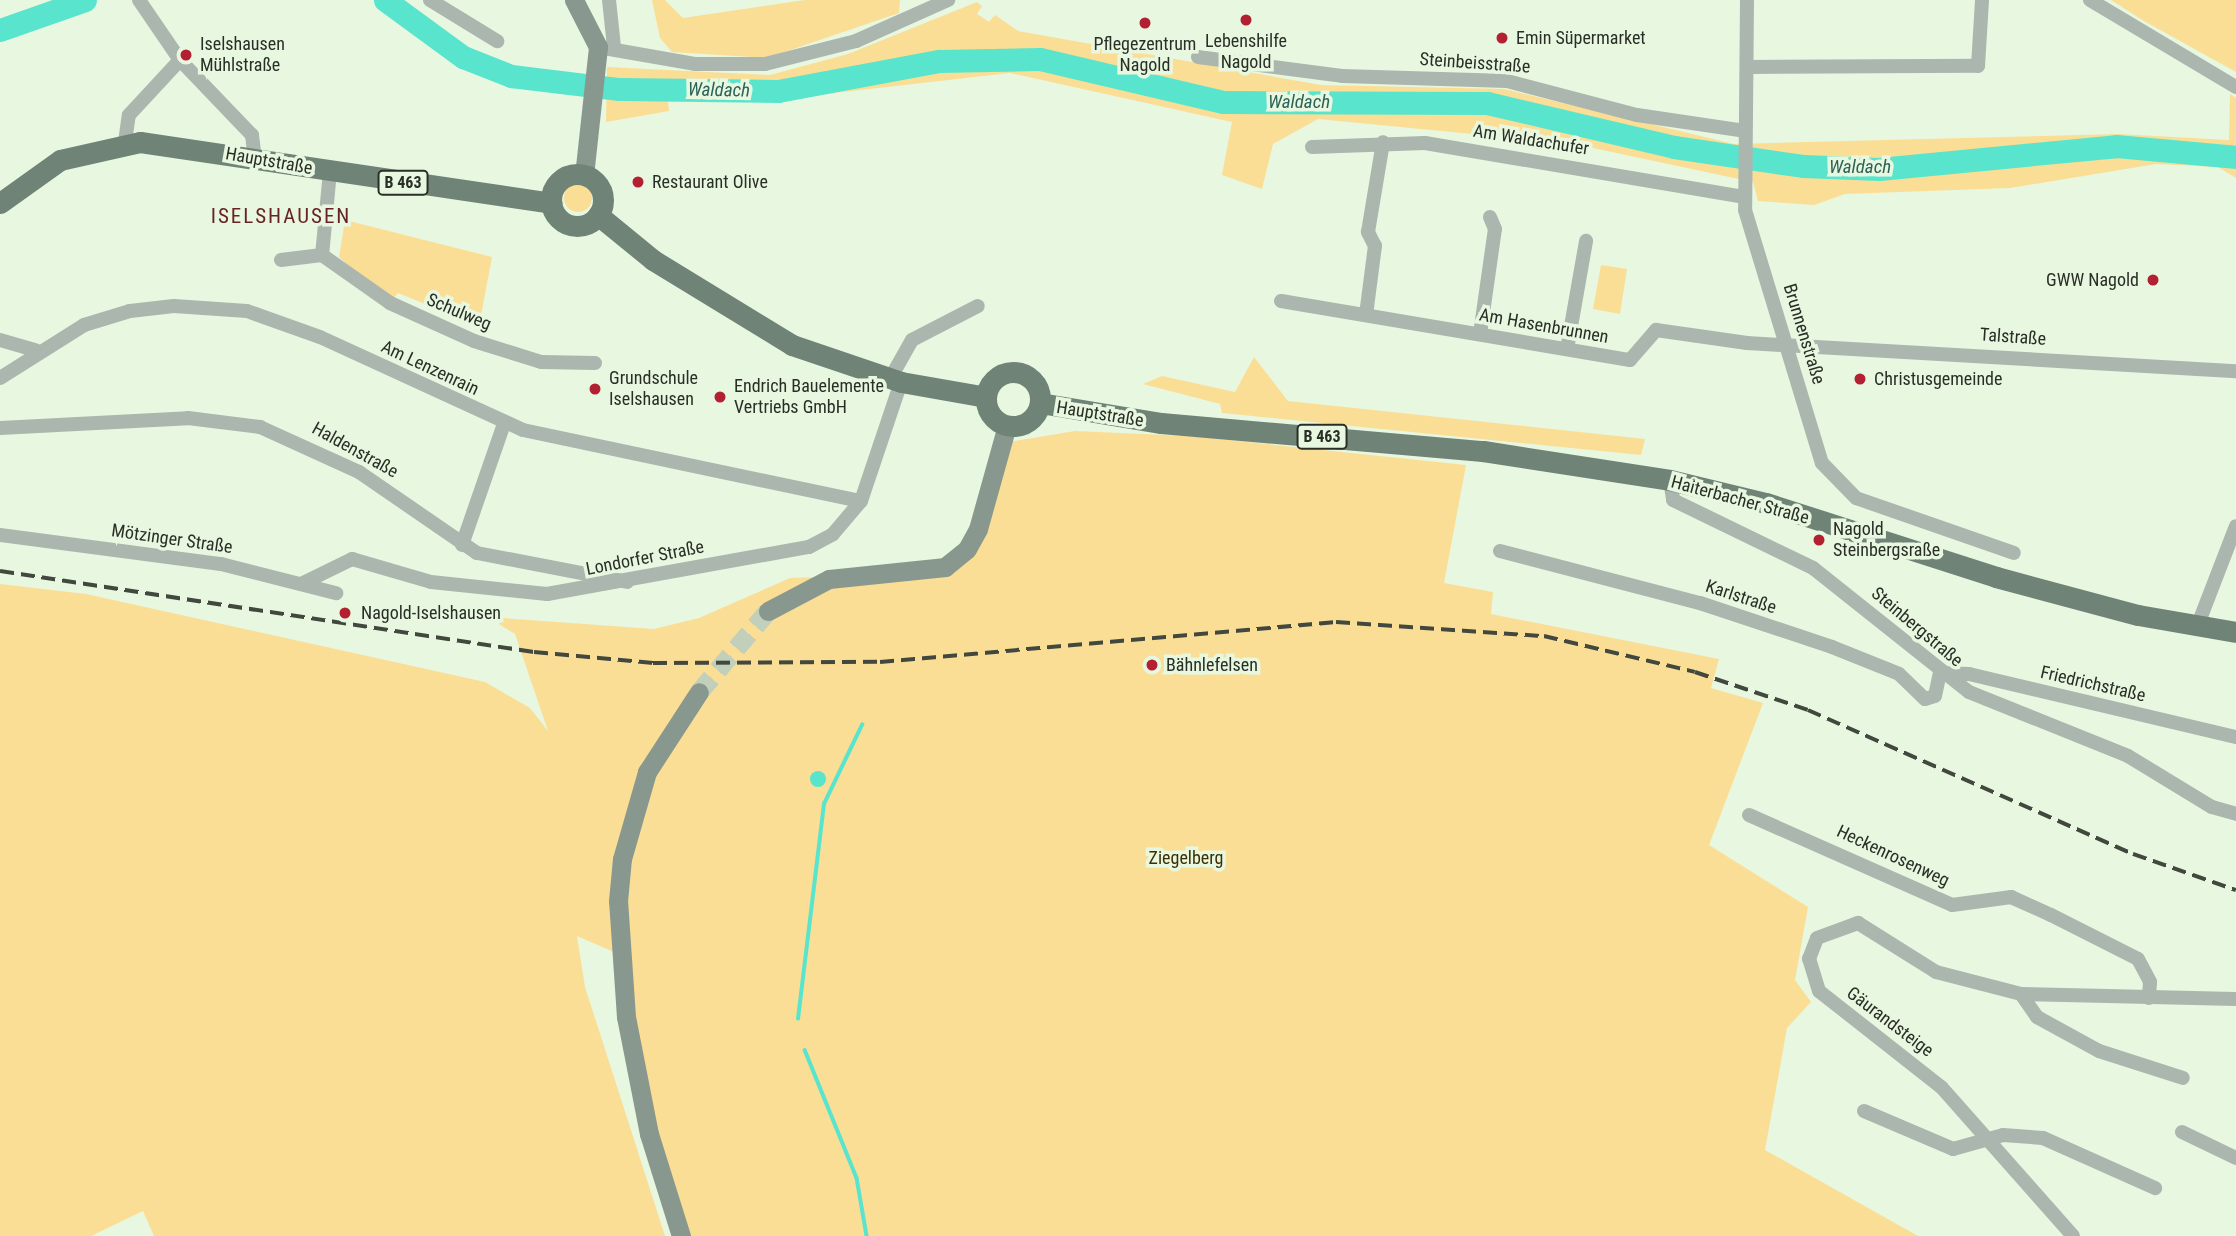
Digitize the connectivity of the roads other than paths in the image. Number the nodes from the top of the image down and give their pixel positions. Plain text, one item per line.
1 (139, 0) edge
2 (430, 0) edge
3 (573, 0) edge
4 (609, 0) edge
5 (948, 0) edge
6 (1747, 0) edge
7 (1982, 0) edge
8 (2090, 0) edge
9 (497, 41) dead end
10 (606, 47) junction
11 (1198, 57) dead end
12 (180, 60) junction
13 (1749, 66) junction
14 (2236, 88) edge
15 (1745, 131) junction
16 (125, 142) junction
17 (1383, 142) junction
18 (1312, 147) dead end
19 (255, 158) junction
20 (330, 171) junction
21 (584, 175) junction
22 (1743, 190) junction
23 (0, 203) edge
24 (552, 203) junction
25 (598, 215) junction
26 (1490, 217) dead end
27 (1586, 241) dead end
28 (322, 255) junction
29 (281, 260) dead end
30 (1281, 301) dead end
31 (978, 306) dead end
32 (1366, 315) junction
33 (1480, 334) junction
34 (0, 340) edge
35 (1787, 345) junction
36 (1567, 349) junction
37 (36, 350) junction
38 (595, 363) dead end
39 (2236, 371) edge
40 (0, 378) edge
41 (895, 380) junction
42 (986, 397) junction
43 (1040, 403) junction
44 (504, 424) junction
45 (1007, 425) junction
46 (0, 428) edge
47 (1483, 451) joint
48 (1671, 480) junction
49 (861, 501) junction
50 (2236, 526) edge
51 (0, 535) edge
52 (462, 545) junction
53 (1500, 551) dead end
54 (2014, 553) dead end
55 (627, 582) junction
56 (300, 584) junction
57 (336, 593) dead end
58 (768, 611) tunnel mouth
59 (2197, 627) junction
60 (2236, 632) edge
61 (1940, 673) junction
62 (699, 692) tunnel mouth
63 (2236, 737) edge
64 (2236, 814) edge
65 (1749, 816) dead end
66 (2021, 993) junction
67 (2149, 998) junction
68 (2236, 999) edge
69 (2183, 1078) dead end
70 (1864, 1111) dead end
71 (2182, 1132) dead end
72 (1987, 1140) junction
73 (2236, 1158) edge
74 (2155, 1188) dead end
75 (681, 1236) edge
76 (2073, 1236) edge

1 - 12 street
2 - 9 street
3 - 10 street
4 - 10 street
5 - 10 street
6 - 13 street, Brunnenstraße
7 - 13 street
8 - 14 street
10 - 21 street
11 - 15 street, Steinbeisstraße
12 - 16 street
12 - 19 street
13 - 15 street, Brunnenstraße
15 - 22 street, Brunnenstraße
16 - 19 main road, Hauptstraße / B 463
16 - 23 main road, Hauptstraße / B 463
17 - 18 street, Am Waldachufer
17 - 22 street, Am Waldachufer
17 - 32 street
19 - 20 main road, Hauptstraße / B 463
20 - 24 main road, Hauptstraße / B 463
20 - 28 street
21 - 24 main road
21 - 25 main road
22 - 35 street, Brunnenstraße
24 - 25 main road
25 - 41 main road
26 - 33 street
27 - 36 street
28 - 29 street
28 - 38 street, Schulweg
30 - 32 street, Am Hasenbrunnen
31 - 41 street, Londorfer Straße
32 - 33 street, Am Hasenbrunnen
33 - 36 street, Am Hasenbrunnen
34 - 37 street
35 - 36 street, Am Hasenbrunnen
35 - 39 street, Talstraße
35 - 54 street, Brunnenstraße
37 - 40 street, Am Lenzenrain
37 - 44 street, Am Lenzenrain
41 - 42 main road
41 - 49 street, Londorfer Straße
42 - 43 main road
42 - 45 main road
43 - 45 main road
43 - 47 main road, Hauptstraße / B 463
44 - 49 street, Am Lenzenrain
44 - 52 street
45 - 58 street
46 - 52 street, Haldenstraße
47 - 48 main road, Haiterbacher Straße / B 463
48 - 59 main road, Haiterbacher Straße / B 463
48 - 61 street, Steinbergstraße
49 - 55 street, Londorfer Straße
50 - 59 street
51 - 56 street, Mötzinger Straße
52 - 55 street, Haldenstraße
53 - 61 street, Karlstraße
55 - 56 street, Londorfer Straße
56 - 57 street, Mötzinger Straße
59 - 60 main road, Haiterbacher Straße / B 463
61 - 63 street, Friedrichstraße
61 - 64 street, Steinbergstraße
62 - 75 street
65 - 67 street, Heckenrosenweg
66 - 67 street, Gäurandsteige
66 - 69 street
66 - 72 street, Gäurandsteige
67 - 68 street, Gäurandsteige
70 - 72 street
71 - 73 street
72 - 74 street
72 - 76 street, Gäurandsteige

